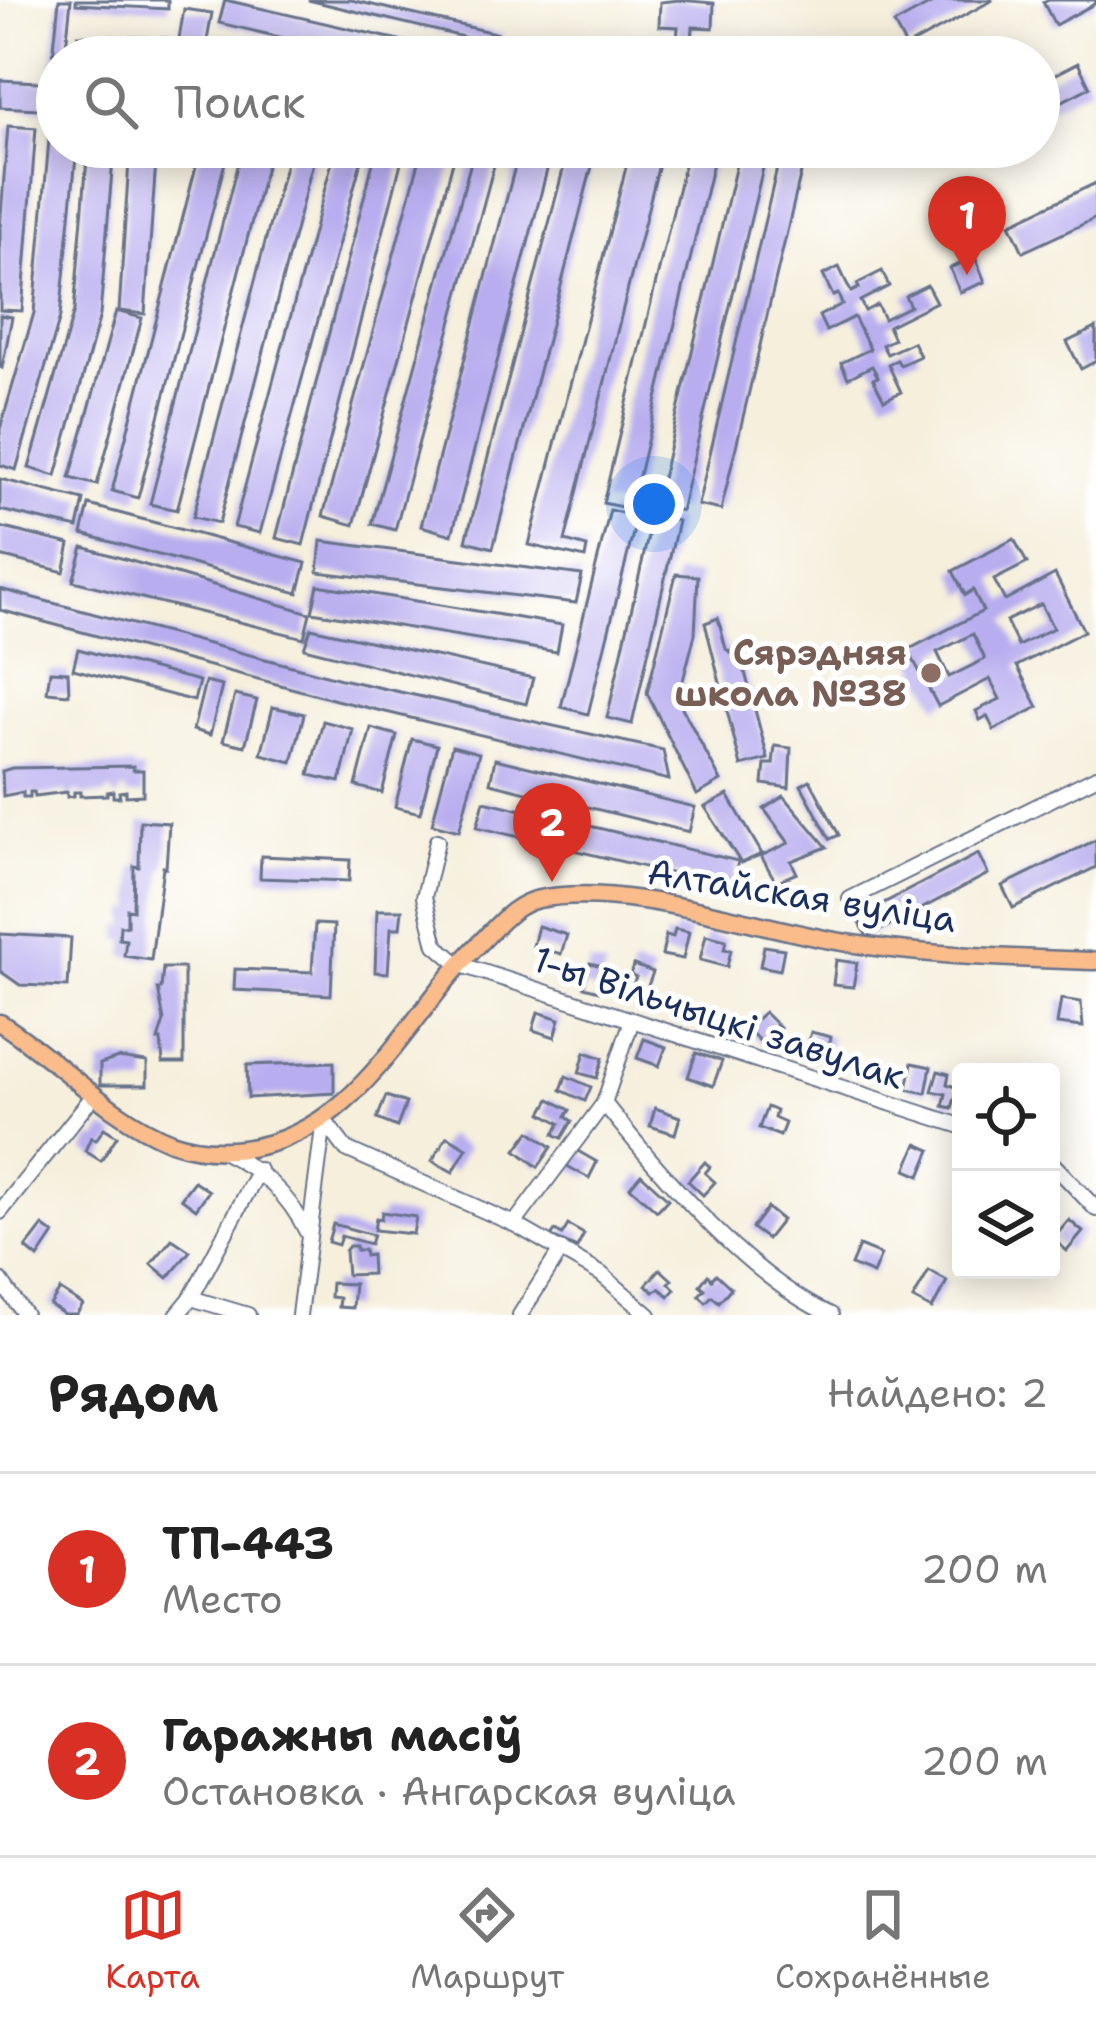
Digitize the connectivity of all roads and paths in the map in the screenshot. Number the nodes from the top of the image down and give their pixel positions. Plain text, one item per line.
1 (1096, 777) edge
2 (437, 841) dead end
3 (850, 899) dead end
4 (1096, 961) edge
5 (458, 964) junction
6 (0, 1023) edge
7 (631, 1023) junction
8 (94, 1095) junction
9 (604, 1103) junction
10 (324, 1120) junction
11 (952, 1123) edge
12 (222, 1151) junction
13 (259, 1170) junction
14 (1060, 1171) edge
15 (1096, 1209) edge
16 (0, 1212) edge
17 (514, 1224) junction
18 (308, 1233) junction
19 (561, 1250) junction
20 (0, 1280) edge
21 (190, 1298) junction
22 (801, 1309) edge
23 (25, 1315) edge
24 (177, 1315) edge
25 (248, 1315) edge
26 (299, 1315) edge
27 (520, 1315) edge
28 (649, 1315) edge
29 (831, 1315) edge

1 - 3 street
2 - 5 street
4 - 5 main road, Алтайская вуліца
5 - 7 street, 1-ы Вільчыцкі завулак
5 - 10 main road, Алтайская вуліца
6 - 8 main road
7 - 9 street
7 - 11 street, 1-ы Вільчыцкі завулак
8 - 12 main road
8 - 16 street
9 - 17 street
9 - 22 street
10 - 12 main road, Алтайская вуліца
10 - 17 street
10 - 18 street
12 - 13 street
13 - 18 street
13 - 21 street
14 - 15 street
17 - 19 street
18 - 26 street
19 - 27 street
19 - 28 street
20 - 23 street
21 - 24 street
21 - 25 street
22 - 29 street

